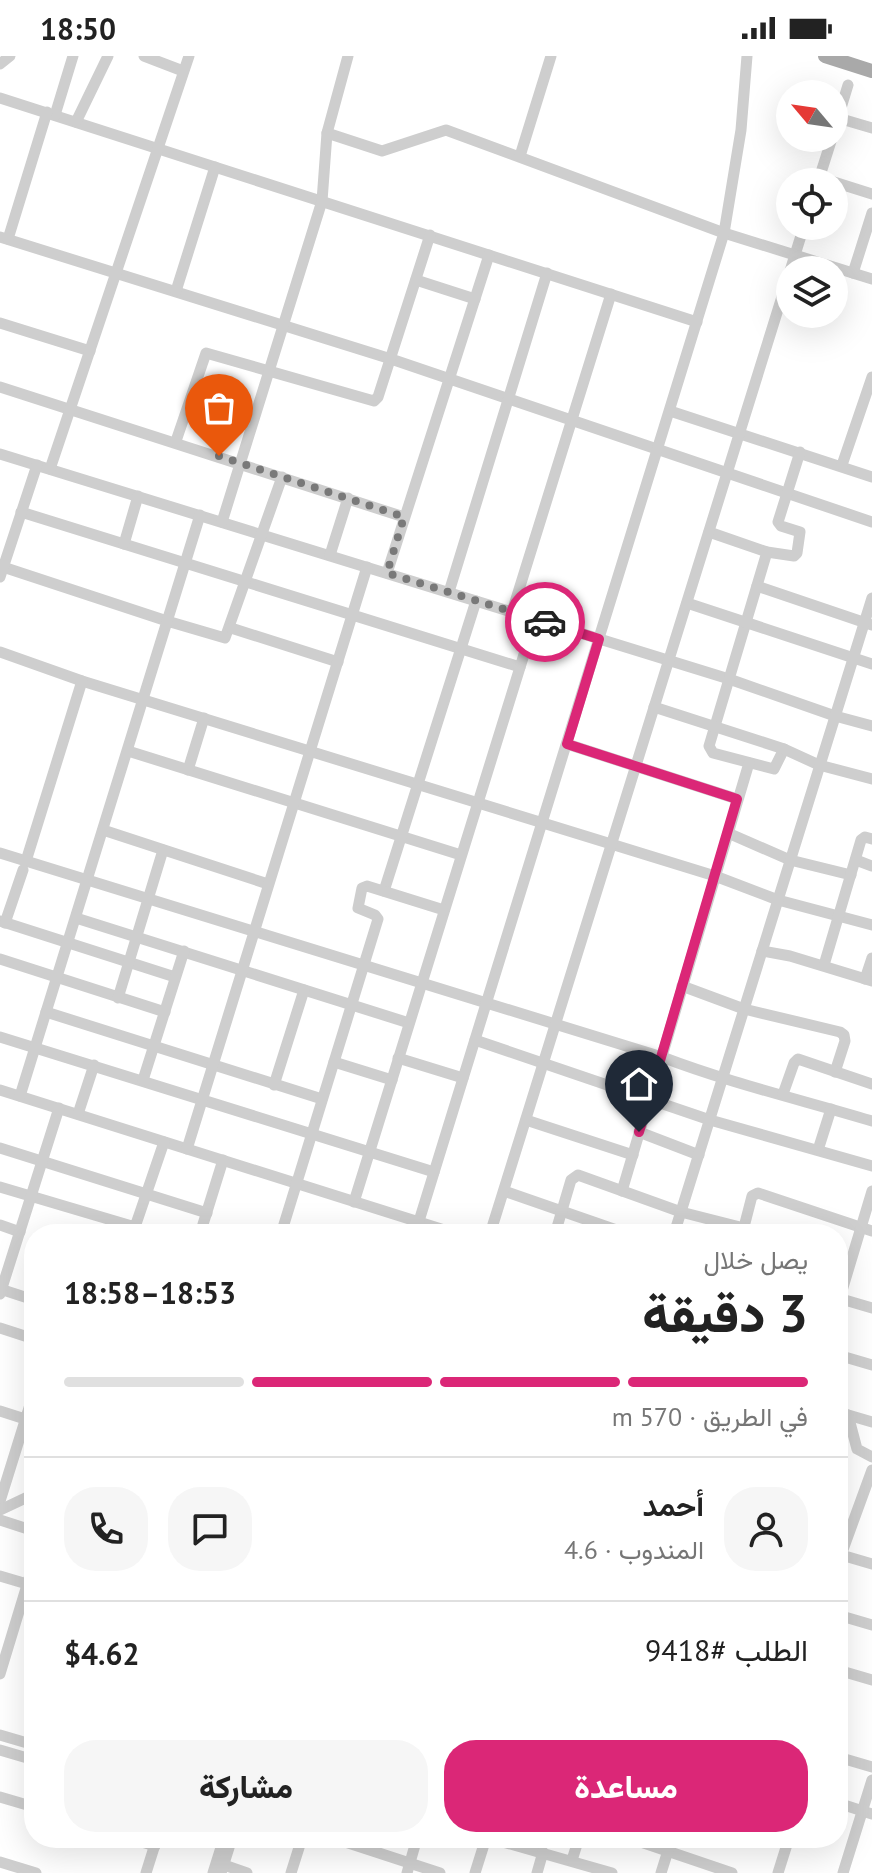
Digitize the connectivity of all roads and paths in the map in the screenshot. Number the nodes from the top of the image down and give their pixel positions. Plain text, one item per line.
1 (10, 56) edge
2 (73, 56) edge
3 (108, 56) edge
4 (147, 56) edge
5 (189, 56) edge
6 (348, 56) edge
7 (551, 56) edge
8 (747, 56) edge
9 (825, 56) edge
10 (0, 59) edge
11 (854, 60) edge
12 (183, 71) junction
13 (872, 71) edge
14 (0, 98) edge
15 (51, 114) junction
16 (848, 121) edge
17 (76, 122) junction
18 (872, 128) edge
19 (327, 133) junction
20 (157, 148) junction
21 (520, 156) junction
22 (215, 167) junction
23 (848, 187) edge
24 (872, 194) edge
25 (322, 201) junction
26 (872, 213) edge
27 (869, 231) edge
28 (724, 233) junction
29 (430, 235) junction
30 (4, 238) edge
31 (800, 240) edge
32 (489, 255) junction
33 (795, 255) junction
34 (117, 272) junction
35 (547, 273) junction
36 (853, 273) junction
37 (872, 279) edge
38 (416, 280) junction
39 (176, 291) junction
40 (611, 294) junction
41 (475, 299) junction
42 (697, 322) junction
43 (0, 323) edge
44 (284, 325) junction
45 (90, 351) junction
46 (391, 359) junction
47 (270, 372) junction
48 (872, 377) edge
49 (450, 378) junction
50 (0, 387) edge
51 (508, 399) junction
52 (70, 408) junction
53 (670, 411) junction
54 (570, 421) junction
55 (739, 433) junction
56 (176, 441) junction
57 (659, 451) junction
58 (800, 452) junction
59 (0, 454) edge
60 (241, 463) junction
61 (37, 465) junction
62 (842, 465) junction
63 (50, 469) junction
64 (728, 473) junction
65 (282, 477) junction
66 (872, 477) edge
67 (788, 492) junction
68 (138, 496) junction
69 (348, 498) junction
70 (21, 512) junction
71 (200, 515) junction
72 (404, 517) junction
73 (222, 522) junction
74 (872, 522) edge
75 (709, 532) junction
76 (263, 534) junction
77 (124, 544) junction
78 (767, 552) junction
79 (330, 555) junction
80 (184, 563) junction
81 (367, 567) junction
82 (2, 572) edge
83 (387, 573) junction
84 (247, 582) junction
85 (757, 586) junction
86 (449, 592) junction
87 (872, 598) edge
88 (476, 601) junction
89 (687, 603) junction
90 (512, 612) junction
91 (352, 616) junction
92 (535, 619) junction
93 (167, 621) junction
94 (746, 621) junction
95 (868, 624) edge
96 (231, 628) junction
97 (599, 639) junction
98 (461, 649) junction
99 (0, 652) edge
100 (853, 659) junction
101 (669, 661) junction
102 (338, 662) junction
103 (872, 664) edge
104 (520, 667) junction
105 (729, 679) junction
106 (82, 681) junction
107 (144, 700) junction
108 (654, 707) junction
109 (835, 716) junction
110 (204, 718) junction
111 (715, 726) junction
112 (872, 726) edge
113 (567, 744) junction
114 (784, 749) junction
115 (128, 751) junction
116 (310, 751) junction
117 (749, 763) junction
118 (636, 765) junction
119 (819, 765) junction
120 (188, 770) junction
121 (872, 779) edge
122 (416, 785) junction
123 (737, 799) junction
124 (294, 802) junction
125 (477, 803) junction
126 (542, 823) junction
127 (103, 830) junction
128 (728, 833) junction
129 (401, 836) junction
130 (872, 839) edge
131 (611, 844) junction
132 (163, 850) junction
133 (0, 853) edge
134 (461, 855) junction
135 (790, 860) junction
136 (856, 860) junction
137 (24, 866) junction
138 (872, 866) edge
139 (851, 875) junction
140 (715, 876) junction
141 (88, 881) junction
142 (268, 884) junction
143 (384, 891) junction
144 (149, 900) junction
145 (778, 900) junction
146 (444, 910) junction
147 (839, 915) junction
148 (76, 918) junction
149 (3, 922) edge
150 (872, 925) edge
151 (254, 932) junction
152 (137, 937) junction
153 (68, 943) junction
154 (184, 951) junction
155 (762, 951) junction
156 (872, 958) edge
157 (0, 959) edge
158 (129, 962) junction
159 (824, 965) junction
160 (363, 966) junction
161 (242, 970) junction
162 (57, 977) junction
163 (175, 977) junction
164 (869, 980) edge
165 (421, 984) junction
166 (682, 986) junction
167 (304, 990) junction
168 (118, 998) junction
169 (486, 1004) junction
170 (351, 1005) junction
171 (744, 1009) junction
172 (46, 1012) junction
173 (165, 1012) junction
174 (409, 1023) junction
175 (555, 1025) junction
176 (0, 1037) edge
177 (475, 1040) junction
178 (154, 1046) junction
179 (35, 1047) junction
180 (662, 1057) junction
181 (398, 1058) junction
182 (334, 1062) junction
183 (544, 1062) junction
184 (213, 1064) junction
185 (94, 1065) junction
186 (835, 1072) junction
187 (463, 1078) junction
188 (143, 1080) junction
189 (392, 1080) junction
190 (722, 1080) junction
191 (872, 1084) edge
192 (274, 1085) junction
193 (0, 1090) edge
194 (783, 1094) junction
195 (20, 1096) junction
196 (649, 1098) junction
197 (202, 1099) junction
198 (322, 1099) junction
199 (59, 1108) junction
200 (831, 1109) junction
201 (78, 1114) junction
202 (526, 1120) junction
203 (710, 1120) junction
204 (872, 1121) edge
205 (639, 1132) junction
206 (312, 1134) junction
207 (164, 1142) junction
208 (0, 1148) edge
209 (187, 1149) junction
210 (818, 1150) junction
211 (369, 1151) junction
212 (633, 1155) junction
213 (699, 1155) junction
214 (42, 1160) junction
215 (223, 1160) junction
216 (872, 1166) edge
217 (434, 1172) junction
218 (296, 1183) junction
219 (0, 1187) edge
220 (504, 1191) junction
221 (622, 1191) junction
222 (872, 1191) edge
223 (147, 1195) junction
224 (30, 1197) junction
225 (354, 1202) junction
226 (562, 1209) junction
227 (681, 1212) junction
228 (207, 1213) junction
229 (123, 1224) edge
230 (137, 1224) edge
231 (203, 1224) edge
232 (284, 1224) edge
233 (407, 1224) edge
234 (418, 1224) edge
235 (493, 1224) edge
236 (558, 1224) edge
237 (602, 1224) edge
238 (677, 1224) edge
239 (731, 1224) edge
240 (745, 1224) edge
241 (0, 1225) edge
242 (867, 1229) edge
243 (20, 1232) junction
244 (848, 1277) edge
245 (1, 1291) edge
246 (24, 1297) edge
247 (848, 1302) edge
248 (872, 1308) edge
249 (0, 1328) edge
250 (24, 1336) edge
251 (848, 1358) edge
252 (872, 1365) edge
253 (0, 1411) edge
254 (848, 1415) edge
255 (24, 1419) edge
256 (24, 1422) edge
257 (872, 1422) edge
258 (848, 1426) edge
259 (872, 1457) edge
260 (872, 1470) edge
261 (869, 1487) edge
262 (24, 1499) edge
263 (0, 1501) edge
264 (0, 1510) edge
265 (0, 1520) edge
266 (24, 1528) edge
267 (848, 1536) edge
268 (848, 1556) edge
269 (872, 1564) edge
270 (0, 1576) edge
271 (24, 1583) edge
272 (24, 1594) edge
273 (848, 1618) edge
274 (872, 1625) edge
275 (0, 1674) edge
276 (848, 1674) edge
277 (872, 1680) edge
278 (2, 1736) edge
279 (24, 1742) edge
280 (0, 1751) edge
281 (24, 1757) edge
282 (848, 1760) edge
283 (872, 1767) edge
284 (872, 1780) edge
285 (0, 1797) edge
286 (24, 1804) edge
287 (867, 1812) edge
288 (154, 1848) edge
289 (221, 1848) edge
290 (229, 1848) edge
291 (299, 1848) edge
292 (359, 1848) edge
293 (484, 1848) edge
294 (527, 1848) edge
295 (576, 1848) edge
296 (662, 1848) edge
297 (784, 1848) edge
298 (668, 1850) junction
299 (543, 1852) junction
300 (572, 1860) junction
301 (0, 1862) edge
302 (408, 1867) edge
303 (223, 1869) edge
304 (36, 1873) edge
305 (146, 1873) edge
306 (213, 1873) edge
307 (247, 1873) edge
308 (291, 1873) edge
309 (440, 1873) edge
310 (475, 1873) edge
311 (537, 1873) edge
312 (612, 1873) edge
313 (661, 1873) edge
314 (732, 1873) edge
315 (778, 1873) edge
316 (843, 1873) edge

1 - 10 street
2 - 15 street
3 - 17 street
4 - 12 street
5 - 12 street
6 - 19 street
7 - 21 street
8 - 28 street
9 - 11 main road
11 - 13 main road
12 - 20 street
14 - 15 street
15 - 17 street
15 - 30 street
16 - 18 street
17 - 20 street
19 - 21 street
19 - 25 street
20 - 22 street
20 - 34 street
21 - 28 street
22 - 25 street
22 - 39 street
23 - 24 street
25 - 29 street
25 - 44 street
26 - 27 street
27 - 36 street
28 - 33 street
28 - 42 street
29 - 32 street
29 - 38 street
30 - 34 street
31 - 33 street
32 - 35 street
32 - 41 street
33 - 36 street
33 - 55 street
34 - 39 street
34 - 45 street
35 - 40 street
35 - 51 street
36 - 37 street
38 - 41 street
38 - 46 street
39 - 44 street
40 - 42 street
40 - 54 street
41 - 49 street
42 - 53 street
43 - 45 street
44 - 46 street
44 - 47 street
45 - 52 street
46 - 47 street
46 - 49 street
47 - 56 street
47 - 60 street
48 - 62 street
49 - 51 street
49 - 72 street
50 - 52 street
51 - 54 street
51 - 86 street
52 - 56 street
52 - 63 street
53 - 55 street
53 - 57 street
54 - 57 street
54 - 90 street
55 - 58 street
55 - 64 street
56 - 60 street
57 - 64 street
57 - 97 street
58 - 62 street
58 - 67 street
59 - 61 street
60 - 65 street
60 - 73 street
61 - 63 street
61 - 70 street
62 - 66 street
63 - 68 street
64 - 67 street
64 - 75 street
65 - 69 street
65 - 76 street
67 - 74 street
67 - 78 street
68 - 71 street
68 - 77 street
69 - 72 street
69 - 79 street
70 - 77 street
70 - 82 street
71 - 73 street
71 - 80 street
72 - 83 street
73 - 76 street
75 - 78 street
75 - 89 street
76 - 79 street
76 - 84 street
77 - 80 street
78 - 85 street
79 - 81 street
80 - 84 street
80 - 93 street
81 - 83 street
81 - 91 street
82 - 93 street
83 - 86 street
84 - 91 street
84 - 96 street
85 - 94 street
85 - 95 street
86 - 88 street
87 - 95 street
88 - 90 street
88 - 98 street
89 - 94 street
89 - 101 street
90 - 92 street
91 - 98 street
91 - 102 street
92 - 97 street
92 - 104 street
93 - 96 street
93 - 107 street
94 - 100 street
94 - 105 street
95 - 100 street
96 - 102 street
97 - 101 street
97 - 113 street
98 - 104 street
98 - 122 street
99 - 106 street
100 - 103 street
100 - 109 street
101 - 105 street
101 - 108 street
102 - 116 street
104 - 125 street
105 - 109 street
105 - 111 street
106 - 107 street
106 - 137 street
107 - 110 street
107 - 115 street
108 - 111 street
108 - 118 street
109 - 112 street
109 - 119 street
110 - 116 street
110 - 120 street
111 - 114 street
111 - 117 street
113 - 118 street
113 - 126 street
114 - 117 street
114 - 119 street
115 - 120 street
115 - 127 street
116 - 122 street
116 - 124 street
117 - 123 street
118 - 123 street
118 - 131 street
119 - 121 street
119 - 135 street
120 - 124 street
122 - 125 street
122 - 129 street
123 - 128 street
124 - 129 street
124 - 142 street
125 - 126 street
125 - 134 street
126 - 131 street
126 - 169 street
127 - 132 street
127 - 141 street
128 - 135 street
128 - 140 street
129 - 134 street
129 - 143 street
130 - 136 street
131 - 140 street
131 - 175 street
132 - 142 street
132 - 144 street
133 - 137 street
134 - 146 street
135 - 139 street
135 - 145 street
136 - 138 street
136 - 139 street
137 - 141 street
137 - 149 street
139 - 147 street
140 - 145 street
140 - 166 street
141 - 144 street
141 - 148 street
142 - 151 street
143 - 146 street
143 - 160 street
144 - 151 street
144 - 152 street
145 - 147 street
145 - 155 street
146 - 165 street
147 - 150 street
147 - 159 street
148 - 152 street
148 - 153 street
149 - 153 street
151 - 160 street
151 - 161 street
152 - 154 street
152 - 158 street
153 - 158 street
153 - 162 street
154 - 161 street
154 - 163 street
155 - 159 street
155 - 171 street
156 - 164 street
157 - 162 street
158 - 163 street
158 - 168 street
159 - 164 street
160 - 165 street
160 - 170 street
161 - 167 street
161 - 184 street
162 - 168 street
162 - 172 street
163 - 173 street
165 - 169 street
165 - 174 street
166 - 171 street
166 - 180 street
167 - 170 street
167 - 192 street
168 - 173 street
169 - 175 street
169 - 177 street
170 - 174 street
170 - 182 street
171 - 186 street
171 - 190 street
172 - 178 street
172 - 179 street
173 - 178 street
174 - 181 street
175 - 180 street
175 - 183 street
176 - 179 street
177 - 183 street
177 - 187 street
178 - 184 street
178 - 188 street
179 - 185 street
179 - 195 street
180 - 190 street
180 - 196 street
181 - 187 street
181 - 189 street
182 - 189 street
182 - 198 street
183 - 196 street
183 - 202 street
184 - 192 street
184 - 197 street
185 - 188 street
185 - 201 street
186 - 191 street
186 - 194 street
187 - 217 street
188 - 197 street
189 - 211 street
190 - 194 street
190 - 203 street
192 - 198 street
193 - 195 street
194 - 200 street
195 - 199 street
196 - 203 street
196 - 205 street
197 - 206 street
197 - 209 street
198 - 206 street
199 - 201 street
199 - 214 street
200 - 204 street
200 - 210 street
201 - 207 street
202 - 212 street
202 - 220 street
203 - 210 street
203 - 213 street
205 - 212 street
205 - 213 street
206 - 211 street
206 - 218 street
207 - 209 street
207 - 223 street
208 - 214 street
209 - 215 street
210 - 216 street
211 - 217 street
211 - 225 street
212 - 221 street
213 - 227 street
214 - 223 street
214 - 224 street
215 - 218 street
215 - 228 street
217 - 234 street
218 - 225 street
218 - 232 street
219 - 224 street
220 - 226 street
220 - 235 street
221 - 226 street
221 - 227 street
222 - 242 street
223 - 228 street
223 - 230 street
224 - 229 street
224 - 243 street
225 - 233 street
226 - 236 street
226 - 237 street
227 - 238 street
227 - 239 street
228 - 231 street
240 - 242 street
241 - 243 street
242 - 244 street
243 - 245 street
245 - 246 street
247 - 248 street
249 - 250 street
251 - 252 street
253 - 255 street
254 - 257 street
256 - 263 street
258 - 259 street
260 - 261 street
261 - 267 street
262 - 264 street
265 - 266 street
268 - 269 street
270 - 271 street
272 - 275 street
273 - 274 street
276 - 277 street
278 - 279 street
278 - 280 street
280 - 281 street
282 - 283 street
284 - 287 street
285 - 286 street
287 - 316 street
288 - 305 street
289 - 306 street
290 - 303 street
291 - 308 street
292 - 302 street
293 - 310 street
294 - 299 street
295 - 300 street
296 - 298 street
297 - 315 street
298 - 313 street
298 - 314 street
299 - 300 street
299 - 311 street
300 - 312 street
301 - 304 street
302 - 309 street
303 - 307 street

